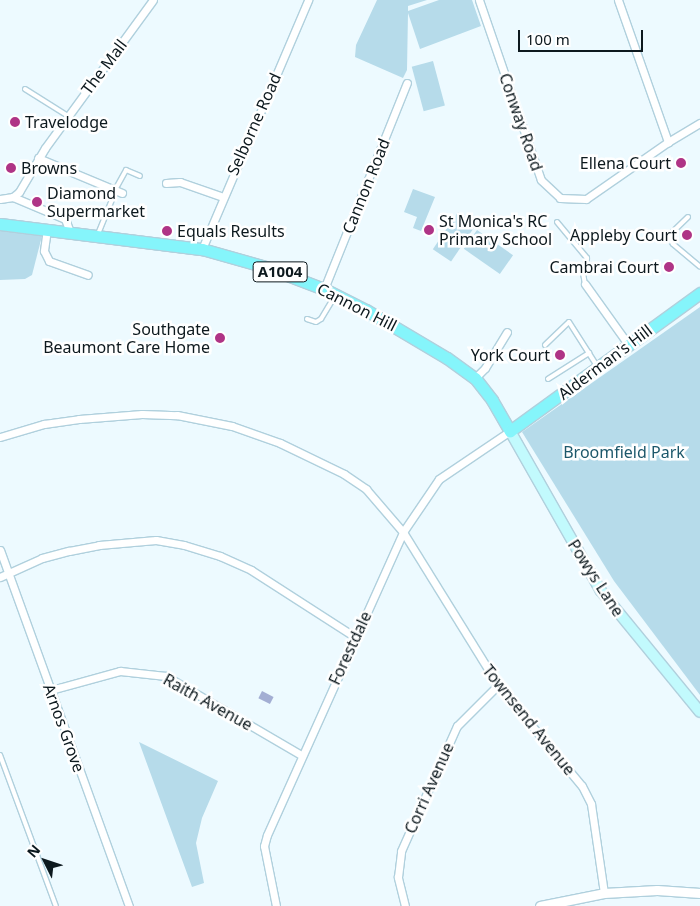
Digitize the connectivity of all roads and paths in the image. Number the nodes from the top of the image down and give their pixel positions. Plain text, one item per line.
1 (153, 0) edge
2 (308, 0) edge
3 (479, 0) edge
4 (618, 0) edge
5 (407, 83) dead end
6 (25, 89) dead end
7 (68, 116) junction
8 (700, 123) edge
9 (668, 142) junction
10 (38, 158) junction
11 (140, 176) dead end
12 (166, 183) dead end
13 (118, 191) junction
14 (223, 197) junction
15 (13, 198) junction
16 (0, 199) edge
17 (0, 216) edge
18 (688, 217) dead end
19 (557, 222) dead end
20 (0, 224) edge
21 (47, 229) junction
22 (70, 232) junction
23 (98, 236) junction
24 (202, 249) junction
25 (700, 267) edge
26 (88, 276) dead end
27 (585, 284) joint
28 (324, 289) junction
29 (700, 293) edge
30 (335, 294) junction
31 (307, 319) dead end
32 (507, 332) dead end
33 (628, 344) junction
34 (545, 345) dead end
35 (588, 353) junction
36 (598, 368) junction
37 (475, 378) junction
38 (548, 379) dead end
39 (510, 431) junction
40 (0, 437) edge
41 (403, 532) junction
42 (0, 550) edge
43 (8, 572) junction
44 (0, 577) edge
45 (355, 636) junction
46 (498, 686) junction
47 (51, 690) junction
48 (700, 712) edge
49 (0, 755) edge
50 (301, 755) junction
51 (604, 893) junction
52 (700, 893) edge
53 (56, 906) edge
54 (129, 906) edge
55 (276, 906) edge
56 (405, 906) edge
57 (540, 906) edge

1 - 7 street, The Mall
2 - 14 street, Selborne Road
3 - 9 street, Conway Road
4 - 9 street
5 - 28 street, Cannon Road
6 - 7 lane
7 - 10 street, The Mall
8 - 9 street, Conway Road
10 - 13 street
10 - 15 street, The Mall
11 - 13 lane
12 - 14 street
13 - 23 lane
14 - 24 street, Selborne Road
15 - 16 street
15 - 22 street
17 - 21 main road, Cannon Hill
18 - 25 lane
19 - 27 lane
20 - 21 main road, Cannon Hill / A1004
21 - 22 main road, Cannon Hill / A1004
21 - 26 street
22 - 23 main road, Cannon Hill / A1004
23 - 24 main road, Cannon Hill / A1004
24 - 28 main road, Cannon Hill / A1004
27 - 33 street
28 - 30 main road, Cannon Hill / A1004
29 - 33 main road, Alderman's Hill
30 - 31 lane
30 - 37 main road, Cannon Hill / A1004
32 - 37 street
33 - 36 main road, Alderman's Hill
34 - 35 lane
35 - 36 lane
35 - 38 lane
36 - 39 main road, Alderman's Hill
37 - 39 main road, Cannon Hill / A1004
39 - 41 street, Forestdale
39 - 48 main road, Powys Lane
40 - 41 street, Townsend Avenue
41 - 45 street, Forestdale
41 - 46 street, Townsend Avenue
42 - 43 street, Arnos Grove
43 - 44 street
43 - 45 street
43 - 47 street, Arnos Grove
45 - 50 street, Forestdale
46 - 51 street, Townsend Avenue
46 - 56 street, Corri Avenue
47 - 50 street, Raith Avenue
47 - 54 street, Arnos Grove
49 - 53 lane
50 - 55 street, Forestdale
51 - 52 street
51 - 57 street

